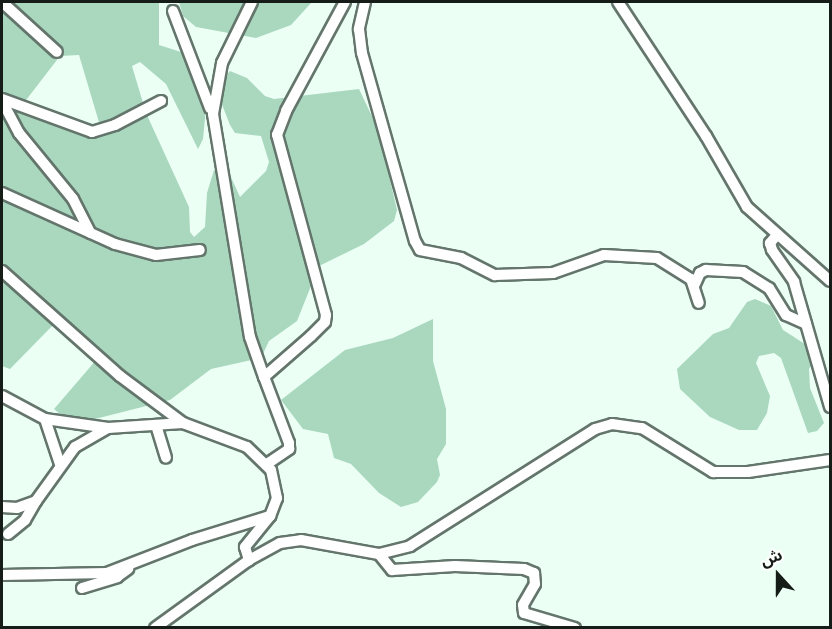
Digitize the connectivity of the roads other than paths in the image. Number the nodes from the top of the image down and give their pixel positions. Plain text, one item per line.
1 (2, 2) edge
2 (252, 2) edge
3 (345, 2) edge
4 (365, 2) edge
5 (618, 2) edge
6 (173, 11) dead end
7 (57, 52) dead end
8 (2, 100) edge
9 (161, 100) dead end
10 (213, 114) junction
11 (2, 193) edge
12 (90, 233) junction
13 (777, 235) junction
14 (200, 250) dead end
15 (2, 271) edge
16 (831, 281) edge
17 (695, 284) junction
18 (699, 303) dead end
19 (806, 324) junction
20 (264, 377) junction
21 (2, 396) edge
22 (831, 407) edge
23 (45, 419) junction
24 (183, 423) junction
25 (156, 425) junction
26 (108, 428) junction
27 (166, 457) dead end
28 (831, 460) edge
29 (60, 464) junction
30 (267, 464) junction
31 (36, 501) junction
32 (2, 507) edge
33 (270, 516) junction
34 (8, 534) dead end
35 (379, 554) junction
36 (249, 560) junction
37 (132, 564) junction
38 (2, 575) edge
39 (82, 588) dead end
40 (155, 627) edge
41 (575, 627) edge

1 - 7 street
2 - 10 street
3 - 20 street
4 - 17 street
5 - 13 street
6 - 10 street
8 - 9 street
8 - 12 street
10 - 20 street
11 - 12 street
12 - 14 street
13 - 16 street
13 - 19 street
15 - 24 street
17 - 18 street
17 - 19 street
19 - 22 street
20 - 30 street
21 - 23 street
23 - 26 street
23 - 29 street
24 - 25 street
24 - 30 street
25 - 26 street
25 - 27 street
26 - 29 street
28 - 35 street
29 - 31 street
30 - 33 street
31 - 32 street
31 - 34 street
33 - 36 street
33 - 37 street
35 - 36 street
35 - 41 street
36 - 40 street
37 - 38 street
37 - 39 street

